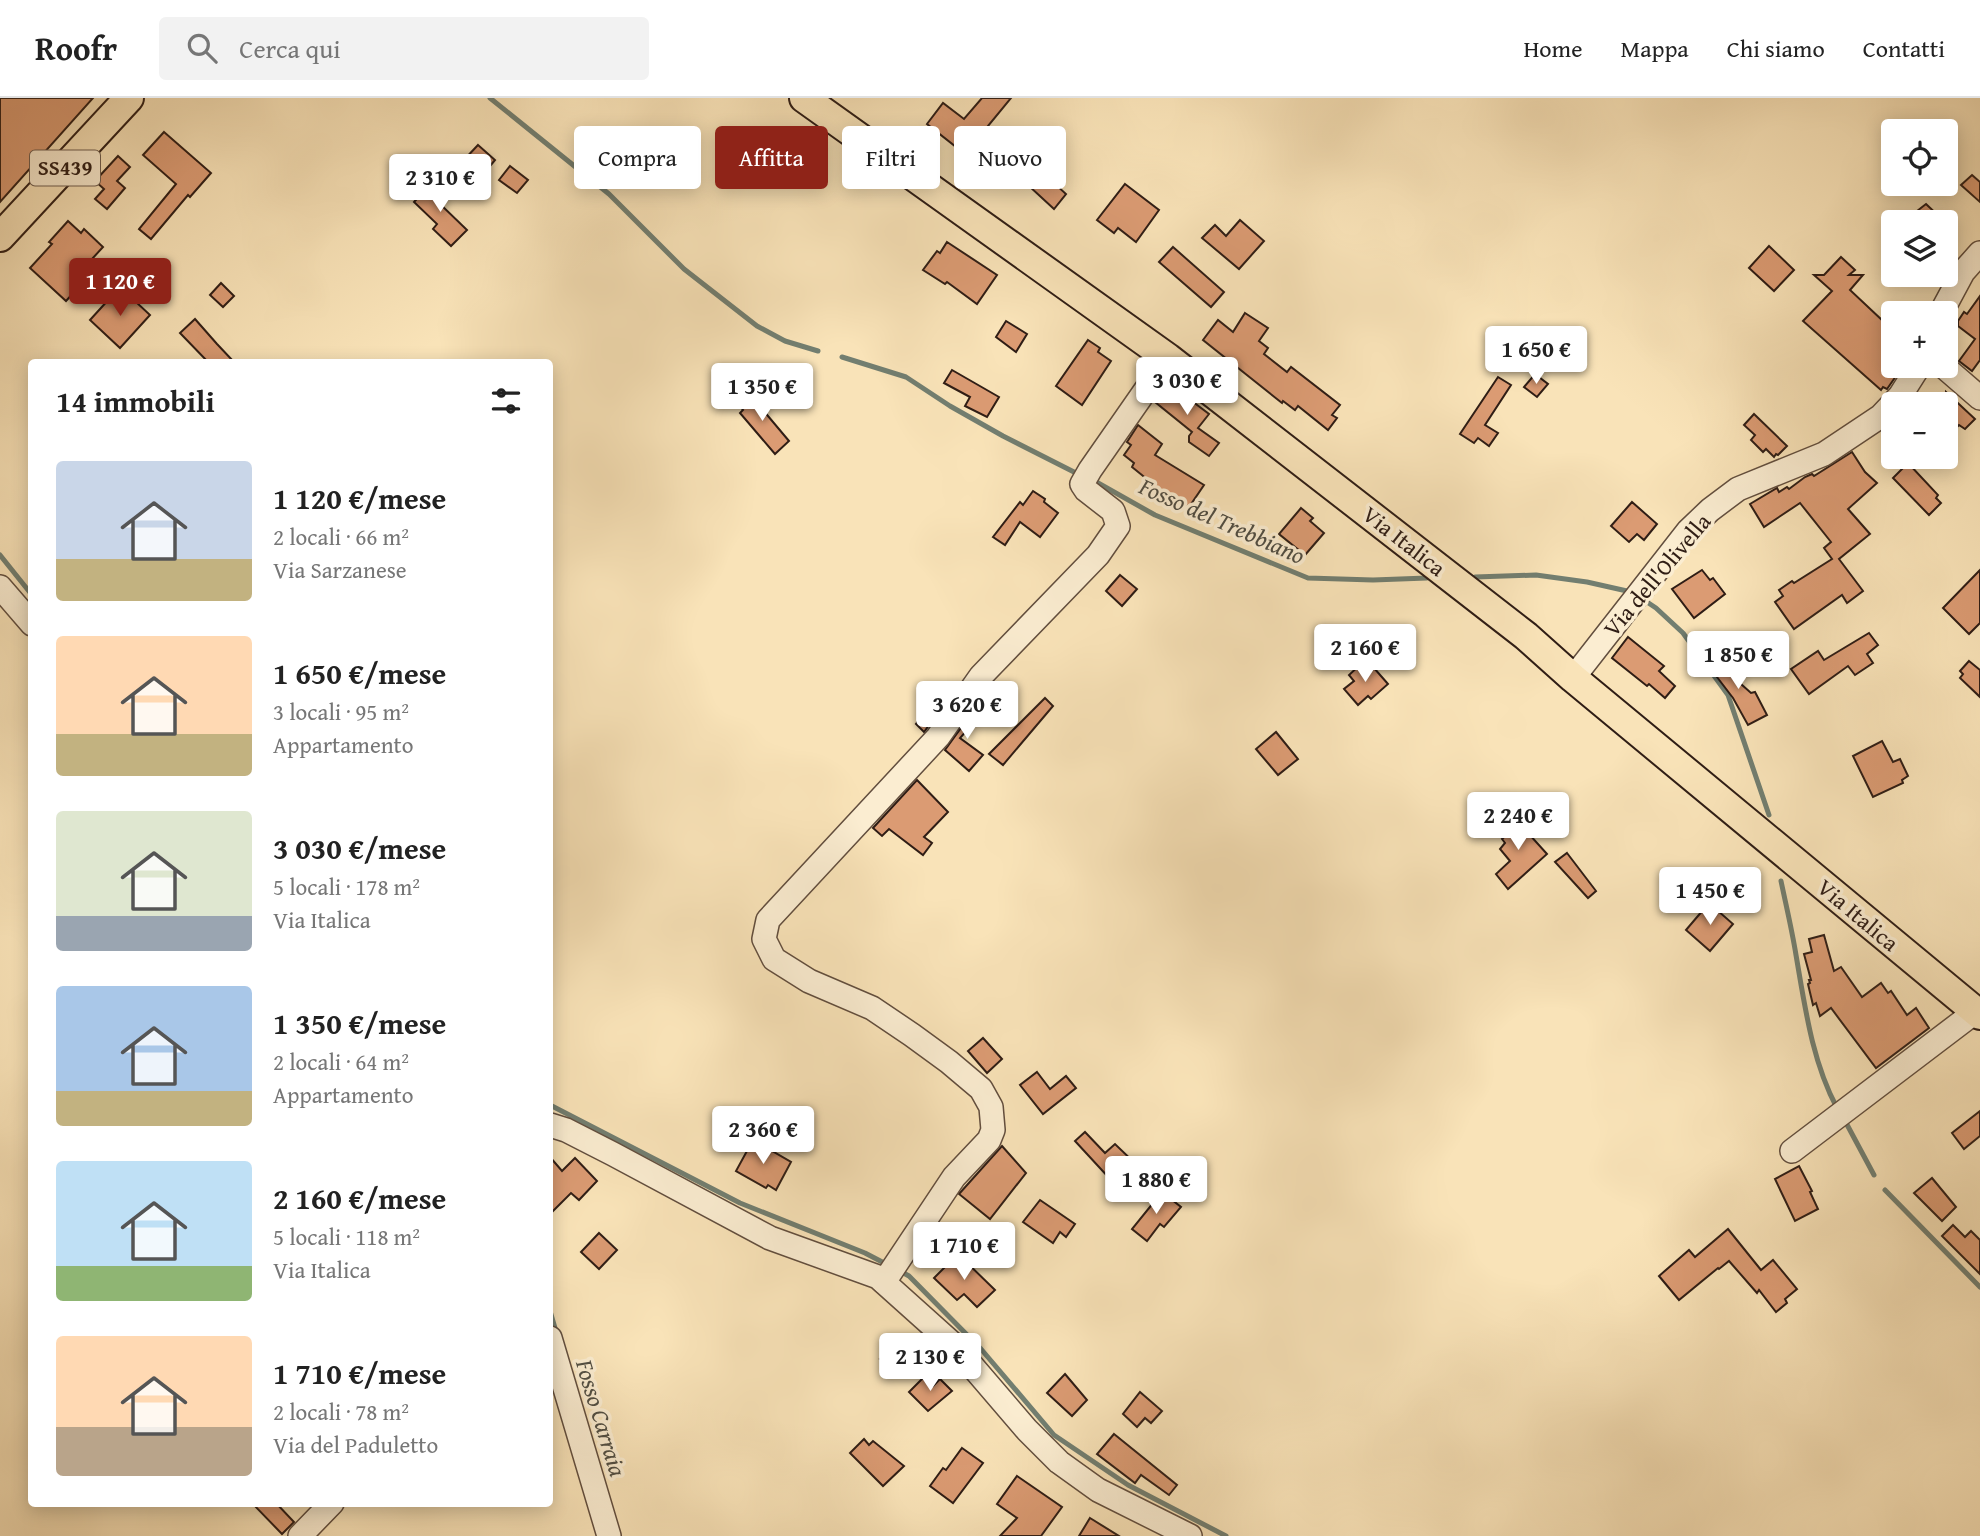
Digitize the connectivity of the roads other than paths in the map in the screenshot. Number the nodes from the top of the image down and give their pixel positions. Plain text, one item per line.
1 (129, 98) edge
2 (804, 98) edge
3 (0, 237) edge
4 (1980, 253) edge
5 (1948, 301) edge
6 (1168, 358) junction
7 (1911, 378) edge
8 (1957, 378) edge
9 (1980, 398) edge
10 (0, 587) edge
11 (28, 619) edge
12 (1573, 678) junction
13 (1978, 1014) edge
14 (553, 1126) edge
15 (1792, 1151) dead end
16 (890, 1273) junction
17 (553, 1348) edge
18 (328, 1507) edge
19 (300, 1536) edge
20 (609, 1536) edge
21 (1190, 1536) edge

1 - 3 main road, SS439
2 - 6 main road, Via Italica
4 - 5 street
6 - 12 main road, Via Italica
6 - 16 street
7 - 12 street, Via dell'Olivella
8 - 9 street
10 - 11 street
12 - 13 main road, Via Italica
13 - 15 street
14 - 16 street
16 - 21 street
17 - 20 street
18 - 19 street

